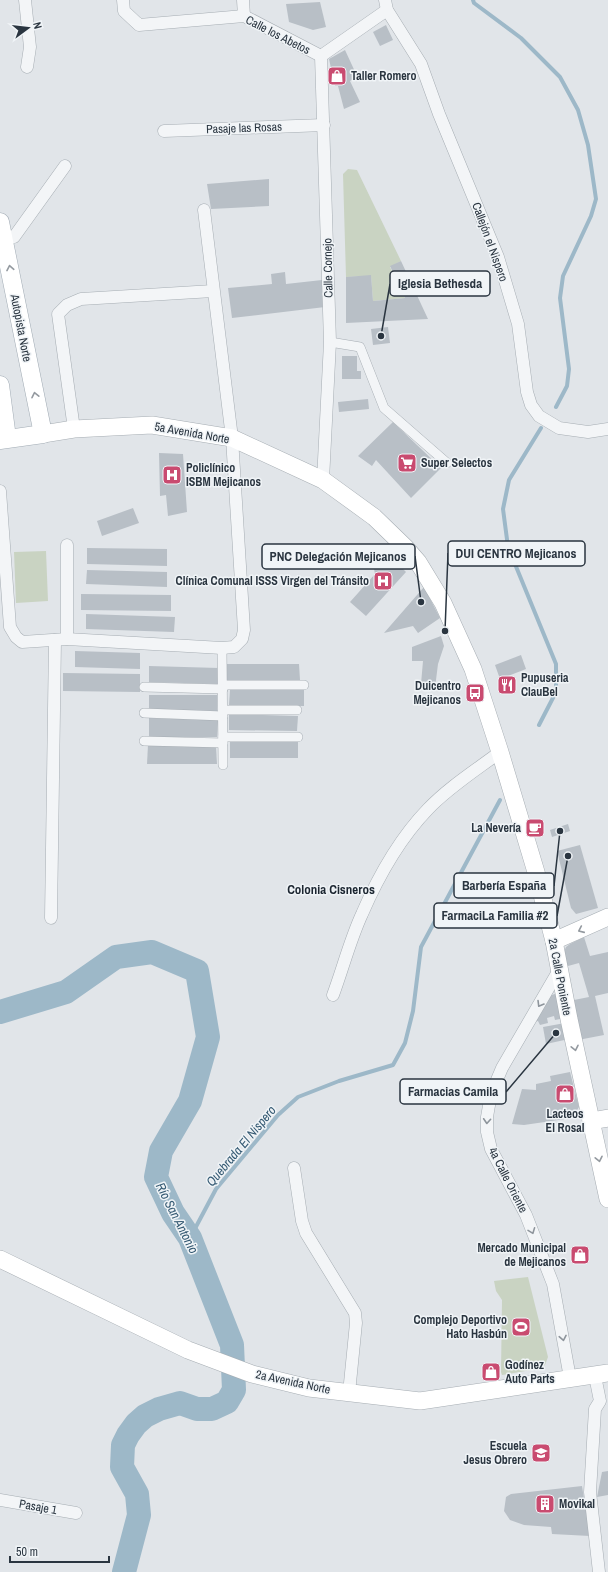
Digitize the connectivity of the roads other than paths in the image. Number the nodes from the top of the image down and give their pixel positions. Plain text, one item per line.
1 (25, 0) edge
2 (123, 0) edge
3 (243, 0) edge
4 (386, 5) edge
5 (244, 16) junction
6 (321, 56) junction
7 (27, 66) dead end
8 (324, 125) junction
9 (164, 131) dead end
10 (65, 166) dead end
11 (204, 210) dead end
12 (2, 231) edge
13 (213, 291) junction
14 (330, 342) junction
15 (0, 386) edge
16 (74, 429) junction
17 (608, 429) edge
18 (43, 434) junction
19 (232, 438) junction
20 (4, 439) edge
21 (447, 463) dead end
22 (323, 480) junction
23 (0, 491) edge
24 (67, 545) dead end
25 (453, 624) joint
26 (61, 640) junction
27 (222, 648) junction
28 (304, 685) dead end
29 (223, 687) junction
30 (144, 688) dead end
31 (298, 710) dead end
32 (144, 713) dead end
33 (223, 713) junction
34 (298, 737) dead end
35 (223, 740) junction
36 (144, 741) dead end
37 (500, 752) junction
38 (223, 765) dead end
39 (608, 917) edge
40 (51, 918) dead end
41 (554, 941) junction
42 (560, 970) junction
43 (334, 995) dead end
44 (608, 1118) edge
45 (591, 1121) junction
46 (294, 1168) dead end
47 (608, 1198) edge
48 (0, 1259) edge
49 (601, 1374) edge
50 (570, 1378) junction
51 (349, 1393) junction
52 (0, 1500) edge
53 (76, 1513) dead end
54 (602, 1567) edge

1 - 7 street
2 - 5 street, Calle los Abetos
3 - 5 street
4 - 6 street, Calle los Abetos
4 - 17 street, Callejón el Nispero
5 - 6 street, Calle los Abetos
6 - 8 street, Calle Cornejo
8 - 9 street, Pasaje las Rosas
8 - 14 street, Calle Cornejo
10 - 12 street
11 - 13 street
18 -> 12 main road, Autopista Norte
13 - 16 street
13 - 19 street
14 - 21 street
14 - 22 street, Calle Cornejo
15 - 20 main road
16 - 18 main road, 5a Avenida Norte
16 - 19 main road, 5a Avenida Norte
18 - 20 main road, 5a Avenida Norte
19 - 22 main road, 5a Avenida Norte
19 - 27 street
22 - 25 main road, 5a Avenida Norte
23 - 26 street
24 - 26 street
25 - 37 main road, 2a Calle Poniente
26 - 27 street
26 - 40 street
27 - 29 street
28 - 29 street
29 - 30 street
29 - 33 street
31 - 33 street
32 - 33 street
33 - 35 street
34 - 35 street
35 - 36 street
35 - 38 street
37 - 41 main road, 2a Calle Poniente
37 - 43 street
39 -> 41 main road
41 - 42 main road, 2a Calle Poniente
42 -> 45 main road, 2a Calle Poniente
42 -> 50 street, 4a Calle Oriente
44 - 45 main road
45 -> 47 main road, 2a Calle Poniente
46 - 51 street
48 - 51 main road, 2a Avenida Norte
49 - 50 main road, 2a Avenida Norte
49 - 54 street
50 - 51 main road, 2a Avenida Norte
52 - 53 street, Pasaje 1

